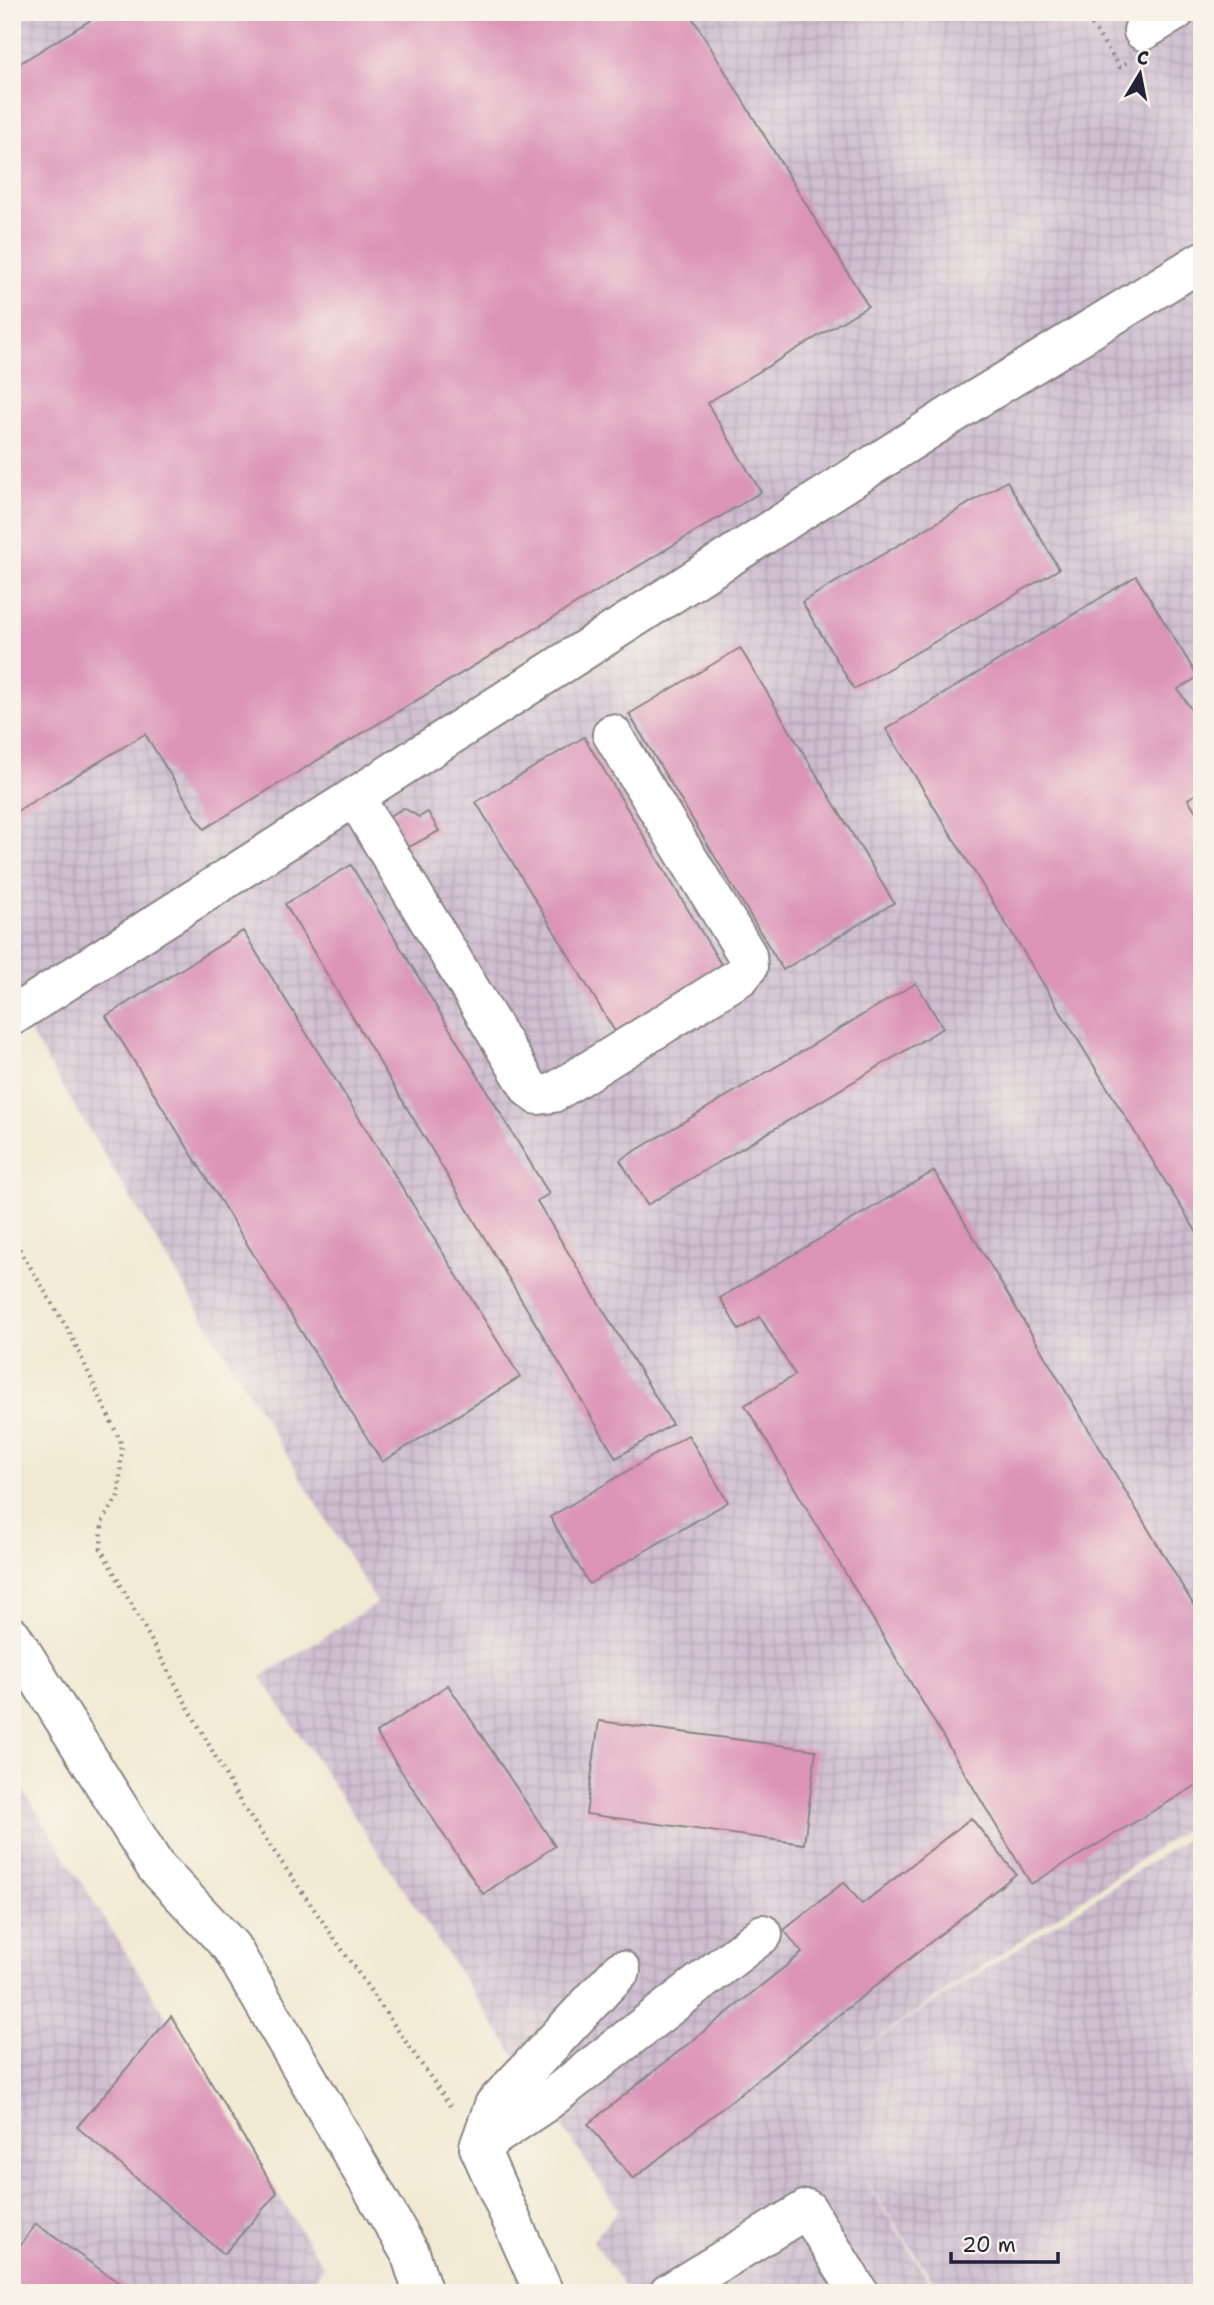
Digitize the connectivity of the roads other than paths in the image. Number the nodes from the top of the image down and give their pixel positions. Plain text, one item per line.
1 (1175, 12) edge
2 (1143, 32) dead end
3 (1202, 261) edge
4 (612, 734) dead end
5 (355, 797) junction
6 (12, 1016) edge
7 (12, 1636) edge
8 (763, 1934) dead end
9 (621, 1970) dead end
10 (479, 2147) junction
11 (708, 2282) edge
12 (423, 2293) edge
13 (544, 2293) edge
14 (669, 2293) edge
15 (859, 2293) edge

1 - 2 street
3 - 5 street
4 - 5 street
5 - 6 street
7 - 12 street
8 - 10 street
9 - 10 street
10 - 13 street
11 - 14 street
11 - 15 street

